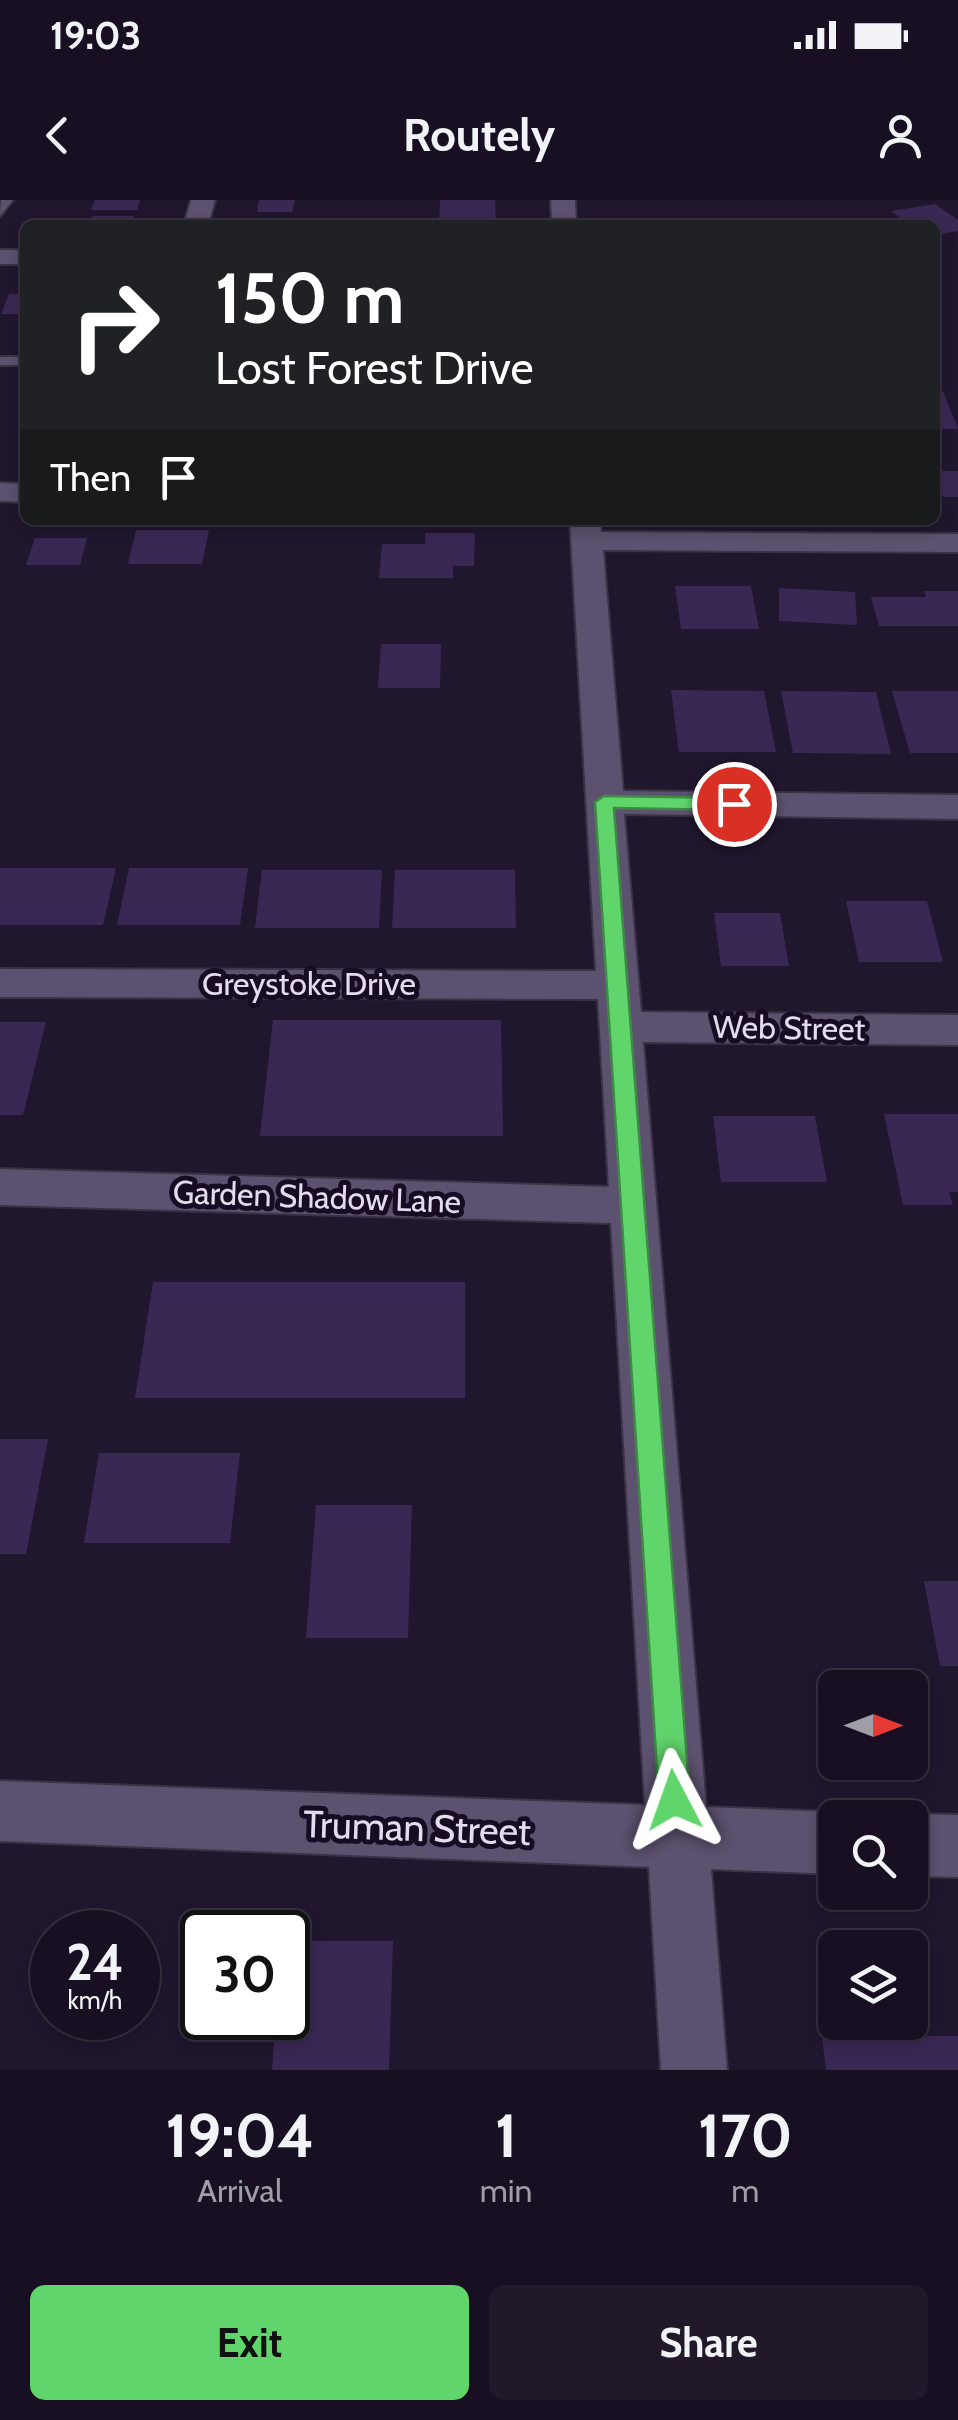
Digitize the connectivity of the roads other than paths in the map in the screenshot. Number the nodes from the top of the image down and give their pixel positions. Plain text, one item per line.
1 (7, 200) edge
2 (0, 212) edge
3 (586, 530) edge
4 (958, 543) edge
5 (604, 802) junction
6 (958, 807) edge
7 (0, 983) edge
8 (619, 1006) junction
9 (958, 1030) edge
10 (0, 1188) edge
11 (634, 1206) junction
12 (0, 1811) edge
13 (677, 1840) junction
14 (818, 1843) edge
15 (928, 1845) edge
16 (958, 1846) edge
17 (694, 2070) edge

1 - 2 lane
3 - 4 street
3 - 5 street
5 - 6 street
5 - 8 street
7 - 8 street, Greystoke Drive
8 - 9 street, Web Street
8 - 11 street
10 - 11 street, Garden Shadow Lane
11 - 13 street
12 - 13 street, Truman Street
13 - 14 street, Truman Street
13 - 17 street
15 - 16 street

